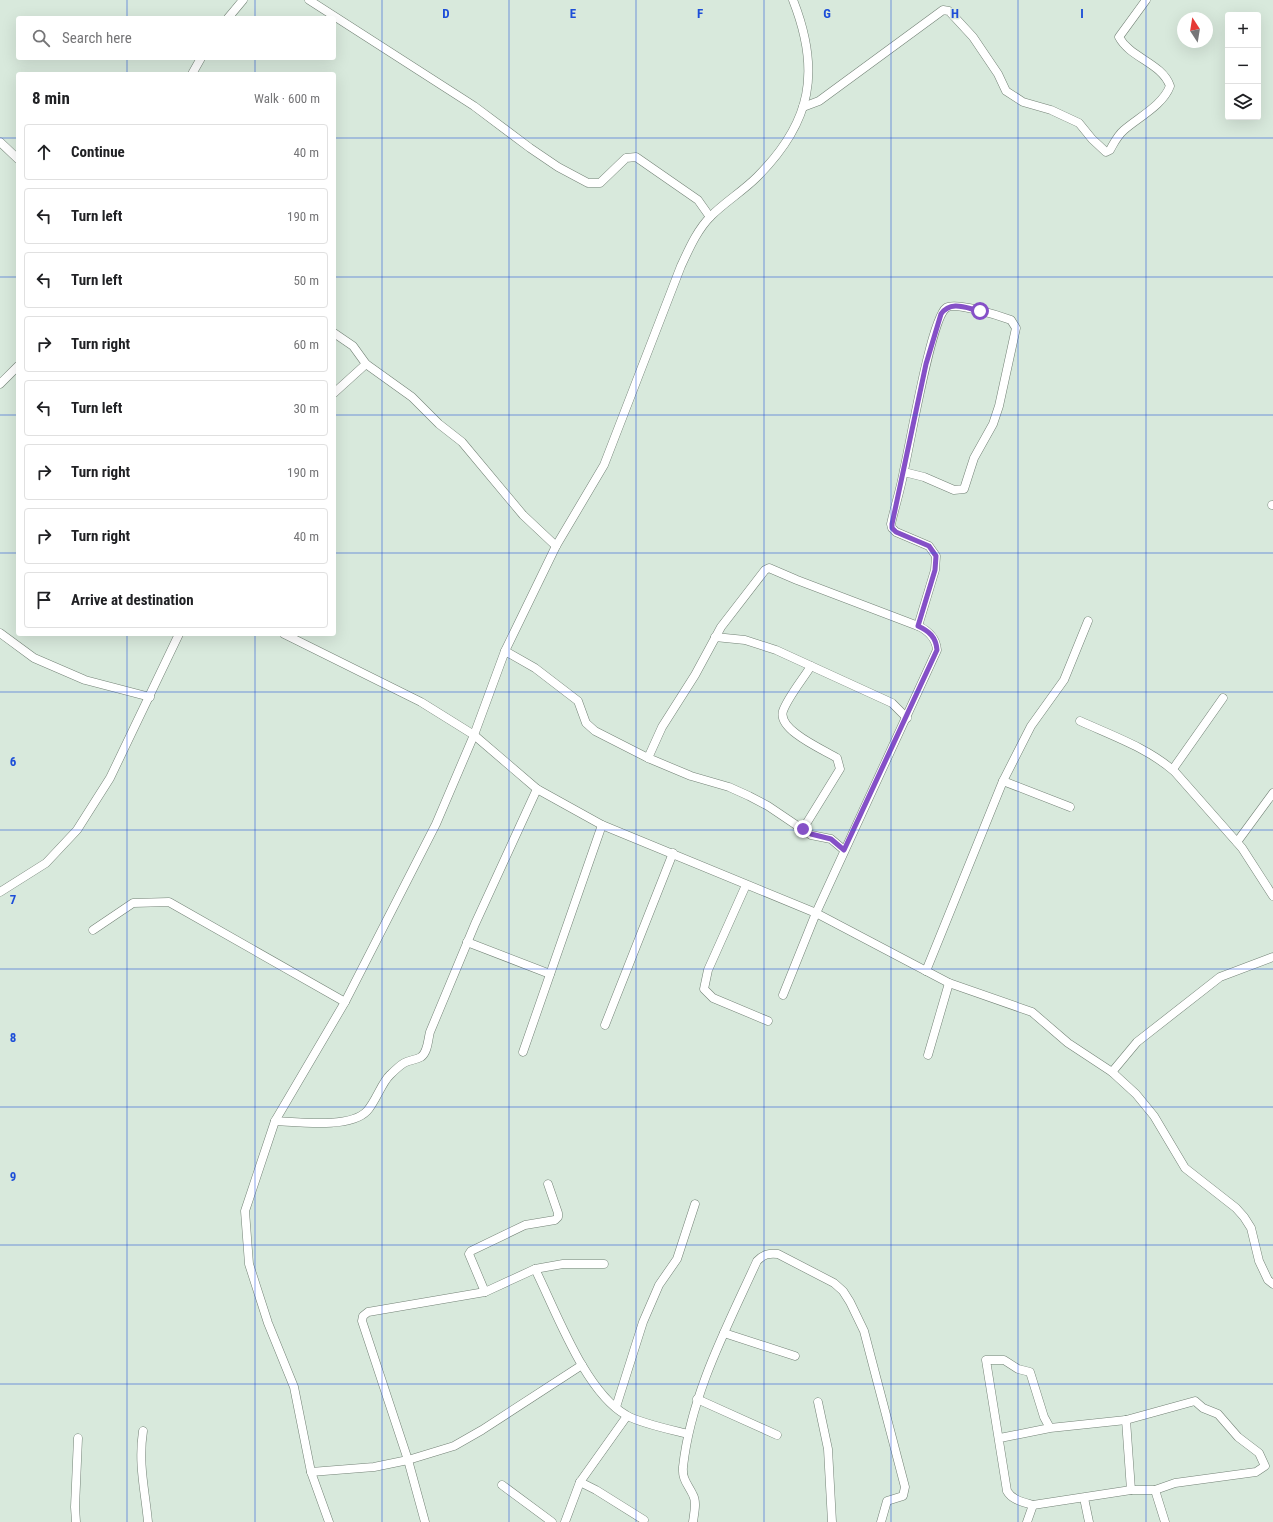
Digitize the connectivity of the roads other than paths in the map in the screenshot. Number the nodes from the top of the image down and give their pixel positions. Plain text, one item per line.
1 (243, 0) edge
2 (309, 0) edge
3 (793, 0) edge
4 (1146, 0) edge
5 (230, 16) edge
6 (334, 16) edge
7 (336, 17) edge
8 (200, 60) edge
9 (193, 72) edge
10 (803, 107) junction
11 (0, 142) edge
12 (16, 157) edge
13 (710, 217) junction
14 (336, 334) edge
15 (366, 364) junction
16 (16, 368) edge
17 (0, 384) edge
18 (336, 391) edge
19 (904, 472) junction
20 (556, 546) junction
21 (1088, 621) dead end
22 (918, 626) junction
23 (0, 633) edge
24 (178, 636) edge
25 (288, 636) edge
26 (715, 637) junction
27 (506, 651) junction
28 (811, 666) junction
29 (150, 697) junction
30 (1223, 698) dead end
31 (907, 718) junction
32 (1080, 721) dead end
33 (474, 735) junction
34 (648, 758) junction
35 (1173, 770) junction
36 (1003, 781) junction
37 (538, 789) junction
38 (1273, 793) edge
39 (1070, 807) dead end
40 (602, 825) junction
41 (803, 829) junction
42 (1237, 842) junction
43 (844, 850) junction
44 (673, 854) junction
45 (746, 885) junction
46 (0, 892) edge
47 (1273, 896) edge
48 (816, 913) junction
49 (93, 930) dead end
50 (467, 942) junction
51 (1273, 957) edge
52 (926, 971) junction
53 (550, 974) junction
54 (949, 982) junction
55 (783, 995) dead end
56 (345, 1002) junction
57 (768, 1021) dead end
58 (606, 1025) dead end
59 (523, 1052) dead end
60 (928, 1054) dead end
61 (1112, 1072) junction
62 (275, 1120) junction
63 (548, 1184) dead end
64 (695, 1204) dead end
65 (604, 1264) dead end
66 (535, 1269) junction
67 (1273, 1284) edge
68 (485, 1292) junction
69 (724, 1333) junction
70 (795, 1356) dead end
71 (582, 1365) junction
72 (697, 1399) junction
73 (818, 1402) dead end
74 (616, 1407) junction
75 (627, 1416) junction
76 (1126, 1420) junction
77 (1050, 1428) junction
78 (143, 1431) dead end
79 (688, 1434) junction
80 (777, 1435) dead end
81 (78, 1438) dead end
82 (1000, 1438) junction
83 (408, 1460) junction
84 (311, 1472) junction
85 (580, 1482) junction
86 (502, 1485) dead end
87 (1131, 1490) junction
88 (1155, 1490) junction
89 (1084, 1498) junction
90 (1033, 1505) junction
91 (644, 1520) dead end
92 (76, 1522) edge
93 (148, 1522) edge
94 (329, 1522) edge
95 (425, 1522) edge
96 (552, 1522) edge
97 (565, 1522) edge
98 (693, 1522) edge
99 (832, 1522) edge
100 (881, 1522) edge
101 (1026, 1522) edge
102 (1089, 1522) edge
103 (1165, 1522) edge

1 - 5 street
2 - 6 street
3 - 10 street
4 - 10 street
7 - 13 street
8 - 9 street
10 - 13 street
11 - 12 street
13 - 20 street
14 - 15 street
15 - 18 street
15 - 20 street
16 - 17 street
19 - 19 street
19 - 22 street
20 - 27 street
21 - 36 street
22 - 26 street
22 - 31 street
23 - 29 street
24 - 29 street
25 - 33 street
26 - 28 street
26 - 34 street
27 - 33 street
27 - 34 street
28 - 31 street
28 - 41 street
29 - 46 street
30 - 35 street
31 - 43 street
32 - 35 street
33 - 37 street
33 - 56 street
34 - 41 street
35 - 42 street
36 - 39 street
36 - 52 street
37 - 40 street
37 - 50 street
38 - 42 street
40 - 44 street
40 - 53 street
41 - 43 street
42 - 47 street
43 - 48 street
44 - 45 street
44 - 58 street
45 - 48 street
45 - 57 street
48 - 52 street
48 - 55 street
49 - 56 street
50 - 53 street
50 - 62 street
51 - 61 street
52 - 54 street
53 - 59 street
54 - 60 street
54 - 61 street
56 - 62 street
61 - 67 street
62 - 84 street
63 - 68 street
64 - 74 street
65 - 66 street
66 - 68 street
66 - 71 street
68 - 83 street
69 - 70 street
69 - 72 street
69 - 100 street
71 - 74 street
71 - 83 street
72 - 79 street
72 - 80 street
73 - 99 street
74 - 75 street
75 - 79 street
75 - 85 street
76 - 77 street
76 - 87 street
76 - 88 street
77 - 82 street
77 - 82 street
78 - 93 street
79 - 98 street
81 - 92 street
82 - 90 street
83 - 84 street
83 - 95 street
84 - 94 street
85 - 91 street
85 - 97 street
86 - 96 street
87 - 88 street
87 - 89 street
88 - 103 street
89 - 90 street
89 - 102 street
90 - 101 street

